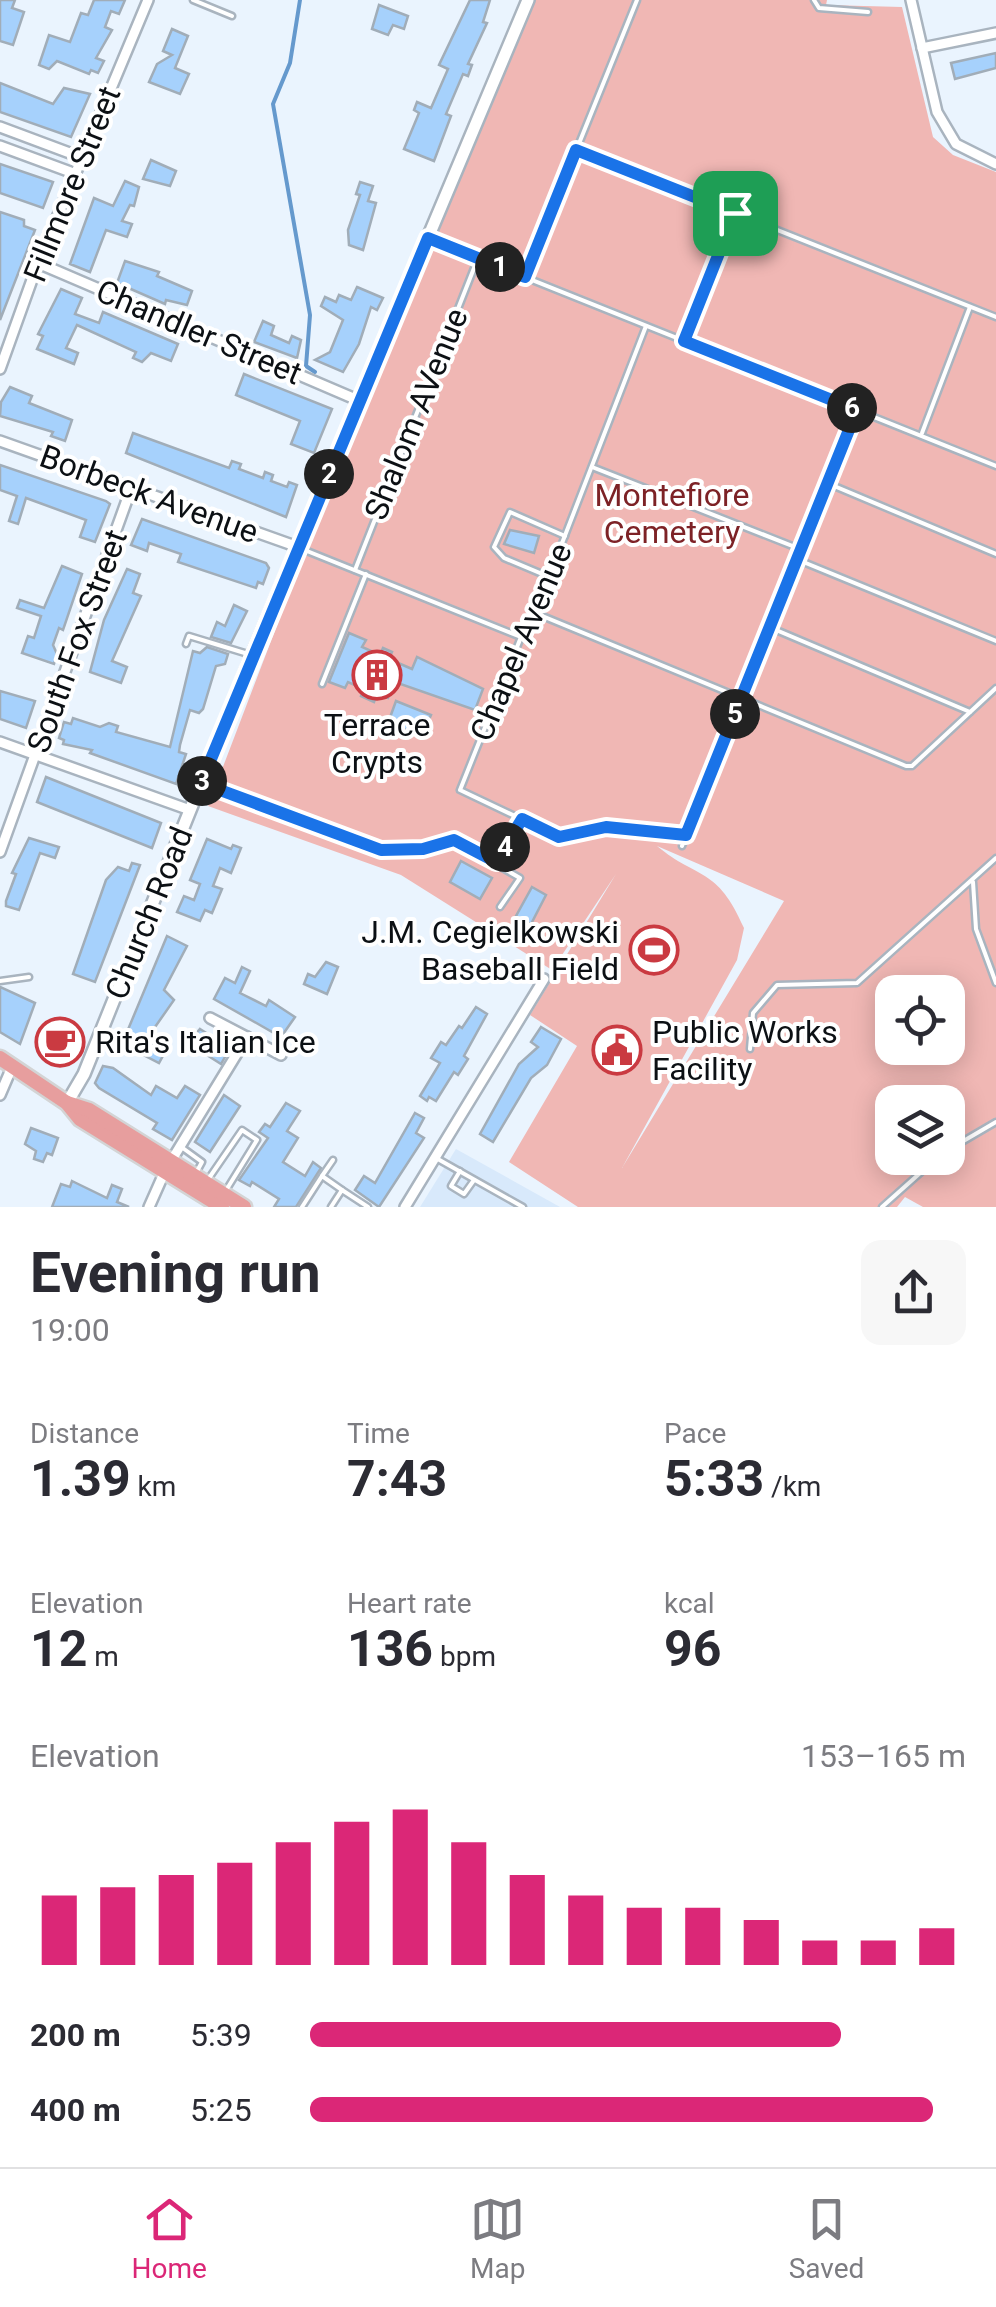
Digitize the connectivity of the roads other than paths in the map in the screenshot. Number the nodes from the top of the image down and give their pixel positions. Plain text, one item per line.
1 (148, 0) edge
2 (192, 0) edge
3 (528, 0) edge
4 (637, 0) edge
5 (814, 0) edge
6 (911, 0) edge
7 (868, 12) dead end
8 (232, 16) dead end
9 (996, 34) edge
10 (922, 48) junction
11 (0, 126) edge
12 (0, 146) edge
13 (576, 150) junction
14 (83, 158) junction
15 (996, 164) edge
16 (76, 174) junction
17 (735, 213) junction
18 (428, 238) junction
19 (478, 258) junction
20 (38, 263) junction
21 (525, 277) junction
22 (970, 307) junction
23 (996, 318) edge
24 (646, 326) junction
25 (684, 341) junction
26 (0, 369) edge
27 (360, 401) junction
28 (857, 410) junction
29 (921, 436) junction
30 (0, 441) edge
31 (996, 466) edge
32 (592, 467) junction
33 (828, 482) junction
34 (132, 486) junction
35 (565, 536) junction
36 (298, 547) junction
37 (800, 549) junction
38 (996, 554) edge
39 (796, 559) junction
40 (355, 570) junction
41 (366, 574) junction
42 (549, 577) junction
43 (535, 614) junction
44 (769, 628) junction
45 (521, 636) junction
46 (996, 642) edge
47 (186, 644) dead end
48 (252, 656) junction
49 (322, 684) dead end
50 (996, 688) edge
51 (742, 697) junction
52 (970, 712) junction
53 (0, 742) edge
54 (36, 755) junction
55 (201, 783) junction
56 (190, 810) junction
57 (522, 819) junction
58 (686, 835) junction
59 (682, 846) dead end
60 (0, 852) edge
61 (996, 858) edge
62 (496, 862) junction
63 (973, 880) junction
64 (500, 907) dead end
65 (29, 977) dead end
66 (544, 979) dead end
67 (0, 981) edge
68 (996, 983) edge
69 (210, 1018) dead end
70 (247, 1037) junction
71 (750, 1049) dead end
72 (281, 1055) dead end
73 (6, 1062) edge
74 (0, 1094) edge
75 (67, 1103) junction
76 (996, 1122) edge
77 (965, 1140) edge
78 (180, 1146) junction
79 (436, 1158) junction
80 (334, 1160) dead end
81 (168, 1166) junction
82 (460, 1172) junction
83 (918, 1175) edge
84 (322, 1176) junction
85 (474, 1180) junction
86 (197, 1185) junction
87 (342, 1190) junction
88 (221, 1202) edge
89 (150, 1207) edge
90 (244, 1207) edge
91 (302, 1207) edge
92 (331, 1207) edge
93 (368, 1207) edge
94 (405, 1207) edge
95 (523, 1207) edge
96 (882, 1207) edge

1 - 14 street, Fillmore Street
2 - 8 lane
3 - 18 street, Church Road
4 - 13 lane
5 - 7 lane
6 - 10 street
9 - 10 street
10 - 15 street
11 - 14 street
12 - 16 street
13 - 17 lane
13 - 21 lane
14 - 16 street, Fillmore Street
16 - 20 street, Fillmore Street
17 - 22 lane
17 - 25 lane
18 - 19 lane
18 - 27 street, Church Road
19 - 21 lane
19 - 40 lane, Shalom AVenue
20 - 26 street, Fillmore Street
20 - 27 street, Chandler Street
21 - 24 lane
22 - 23 lane
22 - 29 lane
24 - 25 lane
24 - 32 lane, Chapel Avenue
25 - 28 lane
27 - 36 street, Church Road
28 - 29 lane
28 - 33 lane
29 - 31 lane
30 - 34 street, Borbeck Avenue
32 - 35 lane, Chapel Avenue
32 - 37 lane
33 - 37 lane
33 - 38 lane
34 - 36 street, Borbeck Avenue
34 - 54 street, South Fox Street
35 - 42 lane, Chapel Avenue
35 - 42 lane
36 - 40 lane
36 - 48 street, Church Road
37 - 39 lane
39 - 44 lane
39 - 46 lane
40 - 41 lane
41 - 45 lane
41 - 49 lane
42 - 43 lane, Chapel Avenue
43 - 45 lane, Chapel Avenue
43 - 51 lane
44 - 51 lane
44 - 52 lane
45 - 57 lane, Chapel Avenue
47 - 48 lane
48 - 55 street, Church Road
50 - 52 lane
51 - 52 lane
51 - 58 lane
53 - 54 street
54 - 56 street
54 - 60 street, South Fox Street
55 - 56 street, Church Road
55 - 62 lane
56 - 75 street, Church Road
57 - 58 lane
57 - 62 lane
58 - 59 lane
61 - 63 lane
62 - 64 lane
63 - 68 lane
63 - 71 lane
65 - 67 lane
66 - 79 street
69 - 70 street
70 - 72 street
70 - 78 street
73 - 74 street
73 - 75 main road
75 - 81 main road
76 - 77 lane
78 - 81 street
78 - 86 lane
79 - 82 lane
79 - 94 street
80 - 84 lane
81 - 86 main road
81 - 89 street
82 - 85 lane
82 - 85 lane
83 - 96 lane
84 - 87 lane
84 - 91 lane
85 - 95 lane
86 - 88 main road
86 - 88 lane
87 - 92 lane
87 - 93 lane
88 - 90 main road

